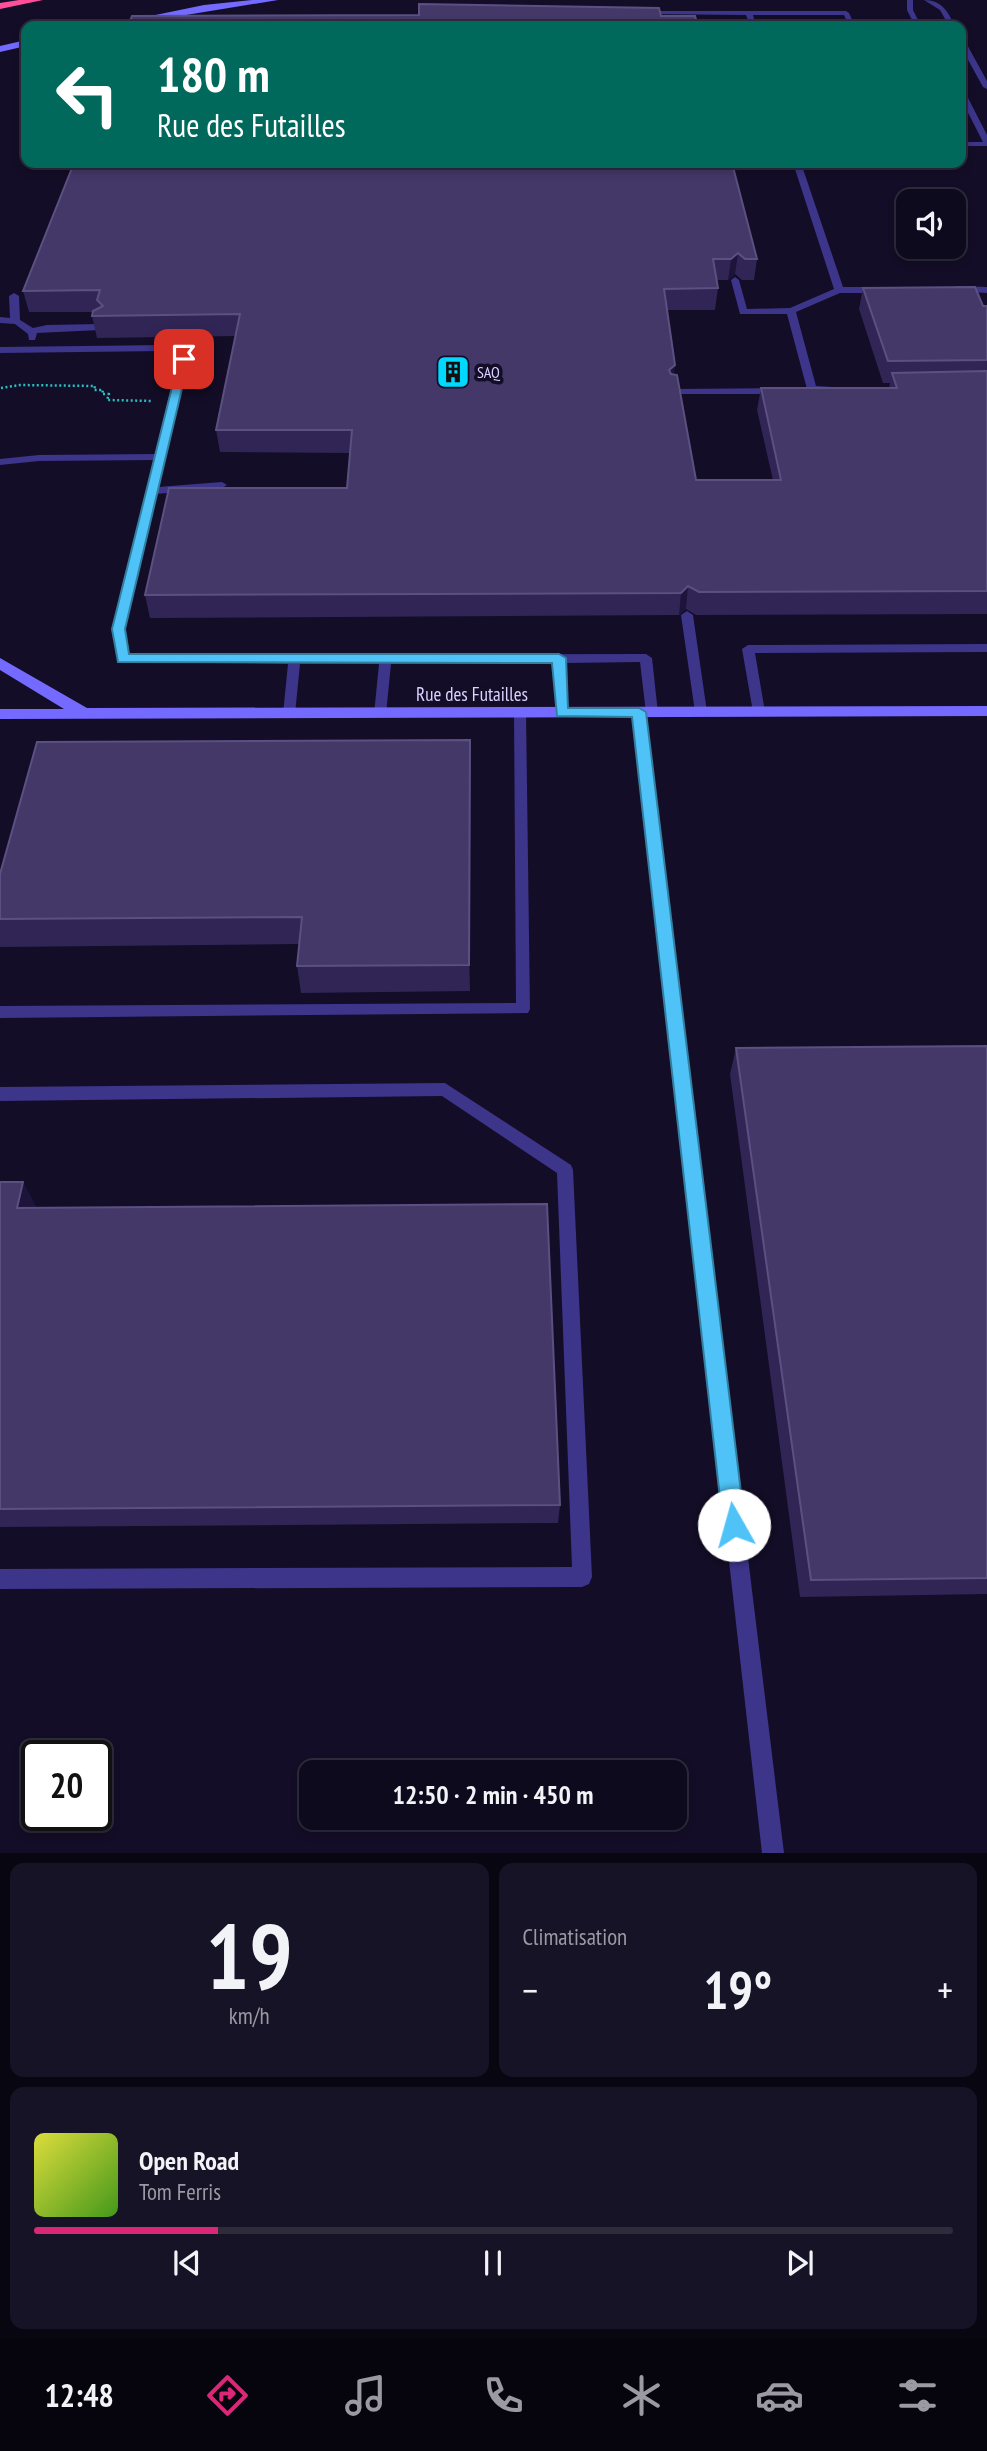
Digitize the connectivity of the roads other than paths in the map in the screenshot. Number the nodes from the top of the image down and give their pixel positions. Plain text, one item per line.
1 (38, 0) edge
2 (274, 0) edge
3 (910, 0) edge
4 (927, 0) edge
5 (0, 6) edge
6 (631, 13) edge
7 (671, 13) junction
8 (749, 13) junction
9 (134, 21) edge
10 (673, 21) edge
11 (751, 21) edge
12 (850, 21) edge
13 (916, 21) edge
14 (950, 21) edge
15 (21, 44) edge
16 (0, 48) edge
17 (966, 50) edge
18 (987, 87) edge
19 (966, 102) edge
20 (987, 143) edge
21 (966, 144) edge
22 (799, 168) edge
23 (735, 281) edge
24 (942, 289) edge
25 (984, 289) edge
26 (839, 290) junction
27 (891, 290) edge
28 (14, 296) dead end
29 (987, 302) edge
30 (791, 311) junction
31 (0, 320) edge
32 (15, 320) junction
33 (100, 327) edge
34 (31, 331) junction
35 (27, 349) junction
36 (0, 350) edge
37 (839, 389) edge
38 (802, 390) junction
39 (674, 392) edge
40 (161, 457) junction
41 (0, 462) edge
42 (222, 485) edge
43 (153, 491) junction
44 (687, 615) dead end
45 (987, 648) edge
46 (295, 657) junction
47 (559, 658) junction
48 (385, 660) junction
49 (0, 663) edge
50 (987, 711) edge
51 (701, 712) junction
52 (759, 712) junction
53 (520, 713) junction
54 (562, 713) junction
55 (645, 713) junction
56 (0, 714) edge
57 (289, 714) junction
58 (380, 714) junction
59 (86, 715) junction
60 (0, 1012) edge
61 (0, 1094) edge
62 (0, 1579) edge
63 (773, 1853) edge

1 - 5 highway
2 - 9 street
3 - 13 lane
4 - 14 lane
6 - 7 lane
7 - 8 lane
7 - 10 lane
8 - 11 lane
8 - 12 lane
15 - 16 street
17 - 18 lane
19 - 20 lane
20 - 21 lane
22 - 26 lane
23 - 30 lane
24 - 25 lane
25 - 29 lane
26 - 27 lane
26 - 30 lane
28 - 32 lane
30 - 38 lane
31 - 32 lane
32 - 34 lane
33 - 34 lane
34 - 35 lane
35 - 36 lane
35 - 40 lane
37 - 38 lane
38 - 39 lane
40 - 41 lane
40 - 43 lane
42 - 43 lane
43 - 46 lane
44 - 51 lane
45 - 52 lane
46 - 48 lane
46 - 57 lane
47 - 48 lane
47 - 54 lane
47 - 55 lane
48 - 58 lane
49 - 59 street
50 - 52 street, Rue des Futailles
51 - 52 street, Rue des Futailles
51 - 55 street, Rue des Futailles
53 - 54 street, Rue des Futailles
53 - 58 street, Rue des Futailles
53 - 60 lane
54 - 55 street, Rue des Futailles
55 - 63 lane
56 - 59 street, Rue des Futailles
57 - 58 street, Rue des Futailles
57 - 59 street, Rue des Futailles
61 - 62 lane

